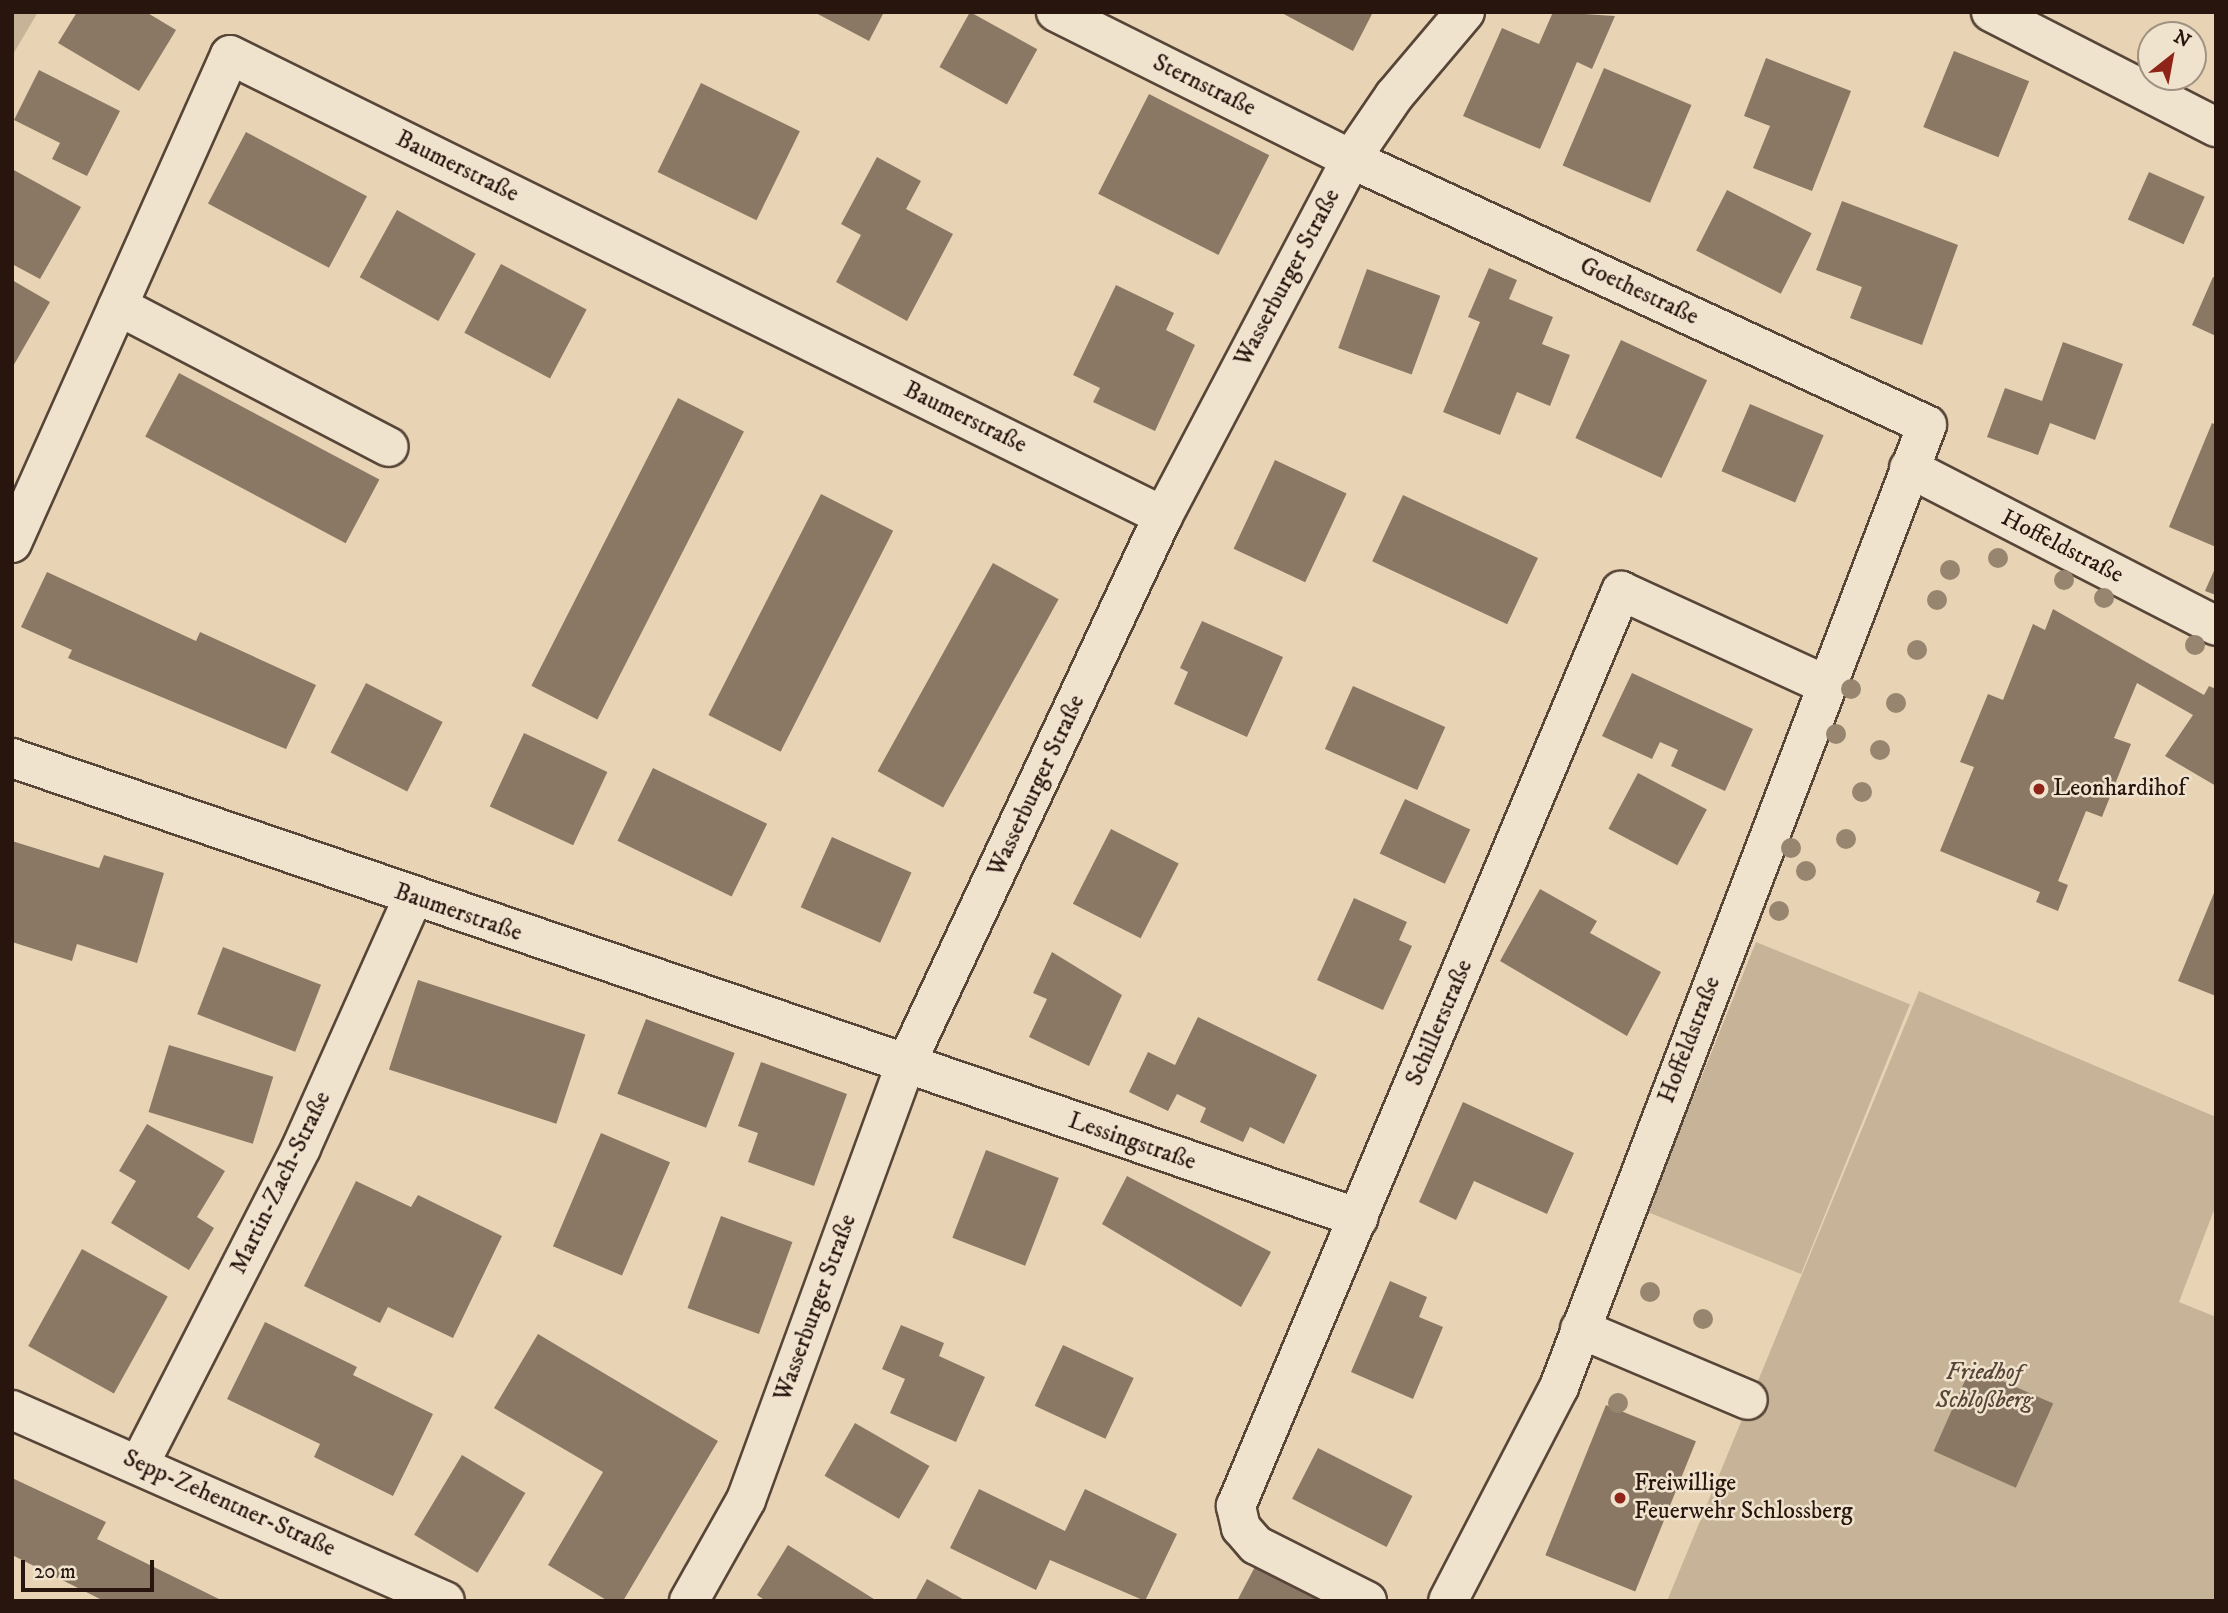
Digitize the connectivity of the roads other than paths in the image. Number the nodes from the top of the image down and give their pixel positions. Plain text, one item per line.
1 (1056, 12) edge
2 (1465, 12) edge
3 (1991, 12) edge
4 (2216, 127) edge
5 (1351, 159) junction
6 (118, 306) junction
7 (1927, 425) joint
8 (389, 447) dead end
9 (1909, 468) junction
10 (1163, 516) junction
11 (12, 543) edge
12 (2216, 626) edge
13 (1826, 685) junction
14 (12, 758) edge
15 (413, 898) junction
16 (905, 1066) junction
17 (1359, 1218) junction
18 (1580, 1329) junction
19 (1748, 1400) dead end
20 (12, 1410) edge
21 (140, 1463) junction
22 (445, 1601) edge
23 (689, 1601) edge
24 (1367, 1601) edge
25 (1448, 1601) edge

1 - 5 street, Sternstraße
2 - 5 street, Wasserburger Straße
3 - 4 street
5 - 7 street, Goethestraße
5 - 10 street, Wasserburger Straße
6 - 8 street
6 - 10 street, Baumerstraße
6 - 11 street, Baumerstraße
7 - 9 street, Hoffeldstraße
9 - 12 street, Hoffeldstraße
9 - 13 street, Hoffeldstraße
10 - 16 street, Wasserburger Straße
13 - 17 street, Schillerstraße
13 - 18 street, Hoffeldstraße
14 - 15 street, Baumerstraße
15 - 16 street, Baumerstraße
15 - 21 street, Martin-Zach-Straße
16 - 17 street, Lessingstraße
16 - 23 street, Wasserburger Straße
17 - 24 street, Schillerstraße
18 - 19 street
18 - 25 street, Hoffeldstraße
20 - 21 street, Sepp-Zehentner-Straße
21 - 22 street, Sepp-Zehentner-Straße

